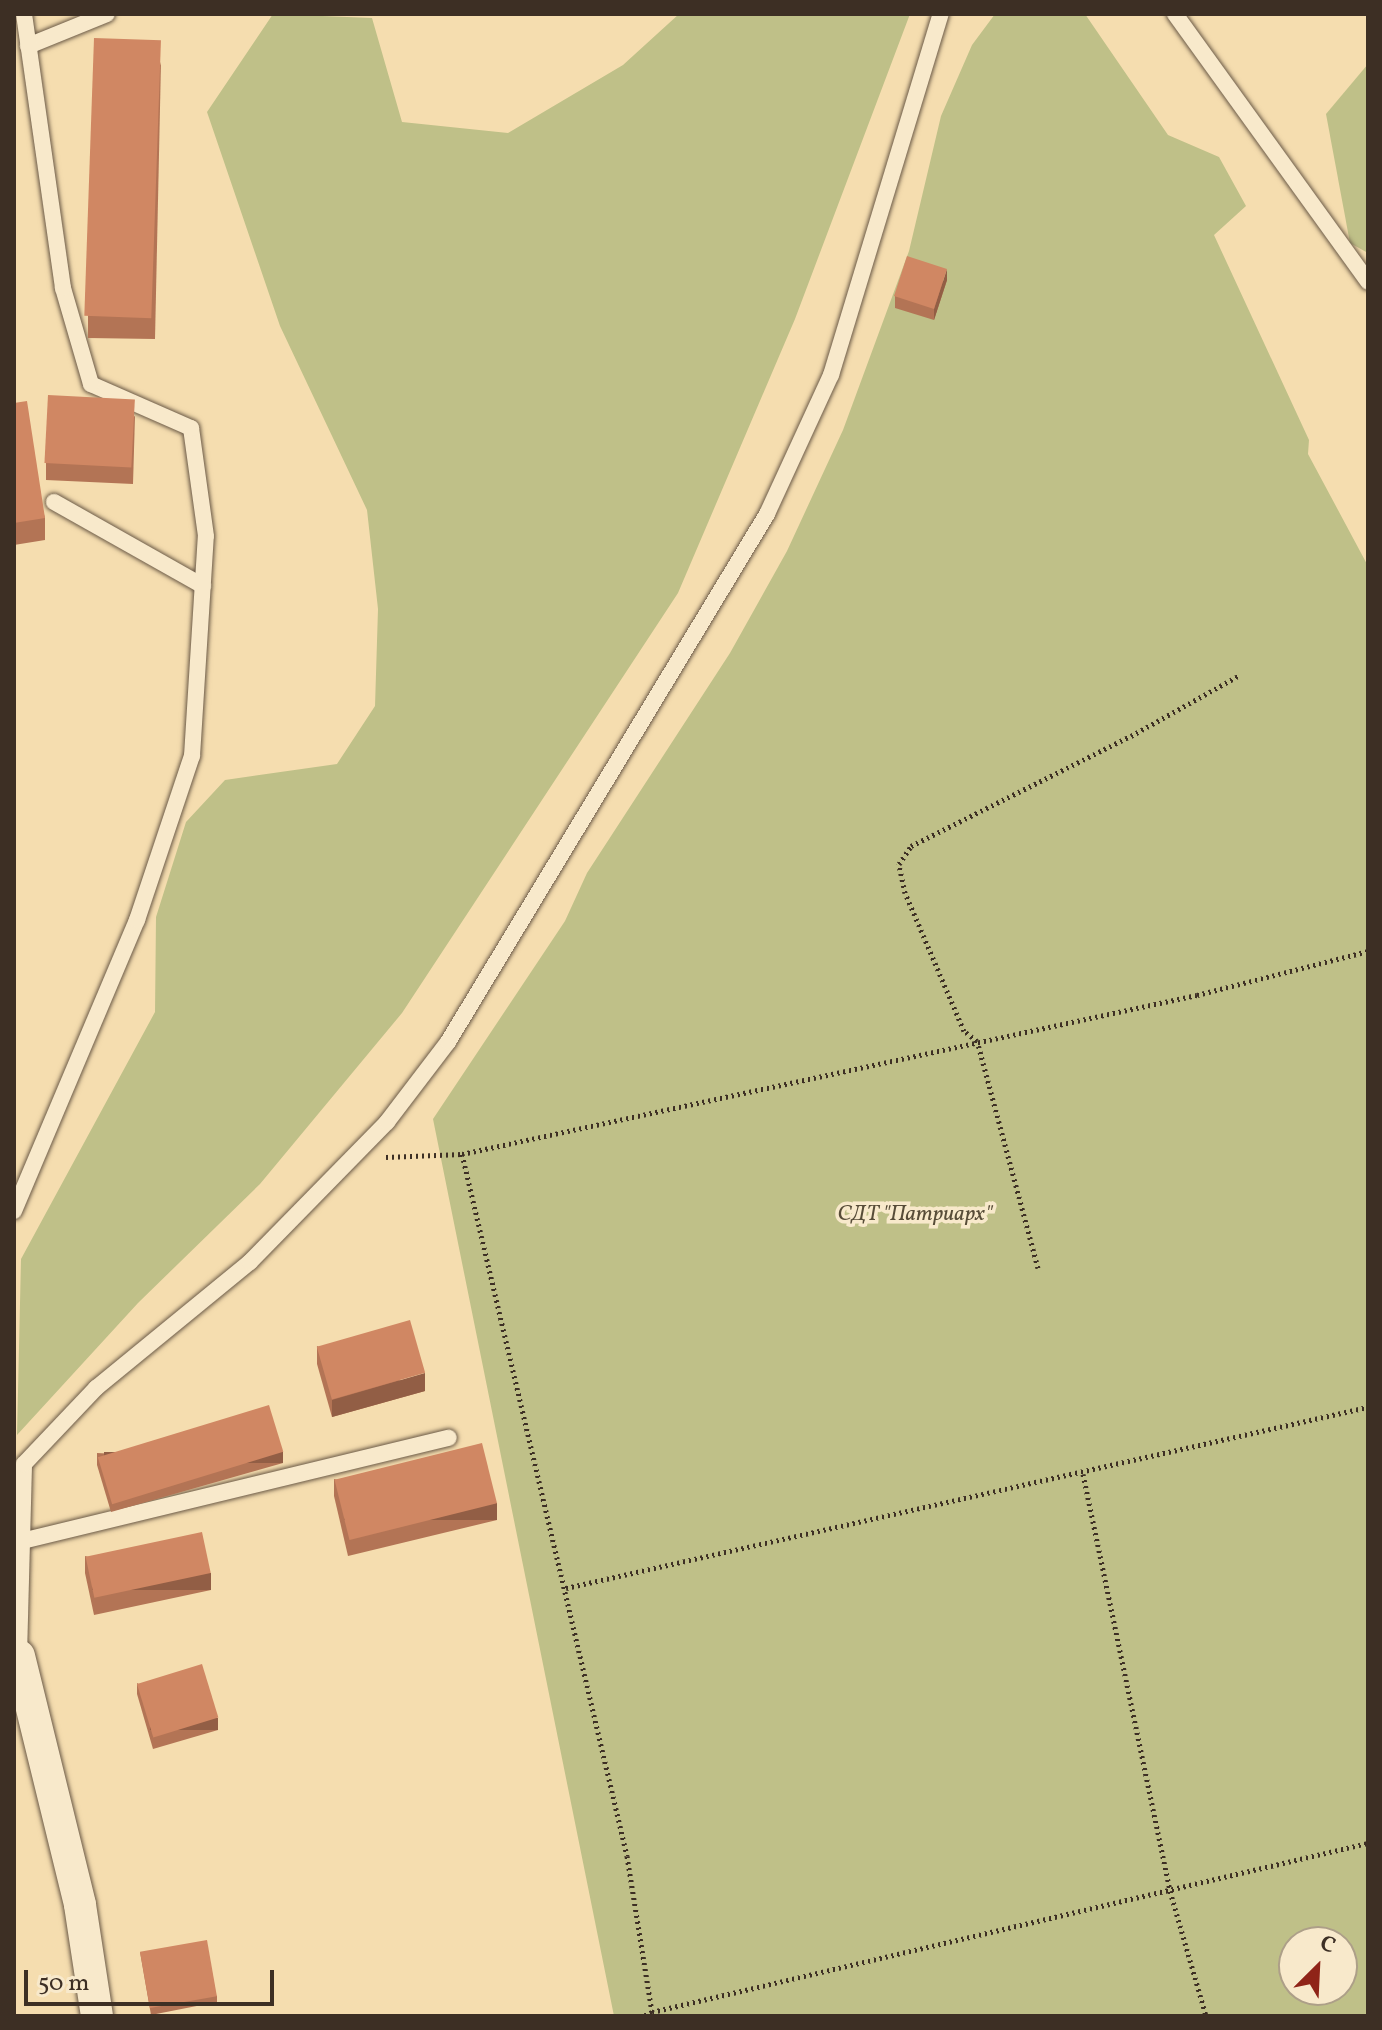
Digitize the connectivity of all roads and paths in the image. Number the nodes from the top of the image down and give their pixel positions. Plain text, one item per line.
1 (24, 14) edge
2 (107, 14) edge
3 (941, 14) edge
4 (1175, 14) edge
5 (28, 46) junction
6 (1368, 282) edge
7 (54, 502) dead end
8 (203, 586) junction
9 (1238, 676) dead end
10 (1368, 951) edge
11 (977, 1041) junction
12 (462, 1154) junction
13 (353, 1159) junction
14 (14, 1211) edge
15 (1038, 1268) dead end
16 (1368, 1407) edge
17 (449, 1438) dead end
18 (1083, 1474) junction
19 (22, 1541) junction
20 (566, 1588) junction
21 (16, 1641) edge
22 (1368, 1843) edge
23 (1170, 1891) junction
24 (652, 2012) junction
25 (97, 2016) edge
26 (643, 2016) edge
27 (1206, 2016) edge

1 - 5 lane
2 - 5 lane
3 - 13 lane
4 - 6 lane
5 - 8 lane
7 - 8 lane
8 - 14 lane
9 - 11 path
10 - 11 path
11 - 12 path
11 - 15 path
12 - 13 path
12 - 20 path
13 - 19 lane
16 - 18 path
17 - 19 lane
18 - 20 path
18 - 23 path
19 - 21 lane
20 - 24 path
21 - 25 street
22 - 23 path
23 - 24 path
23 - 27 path
24 - 26 path

